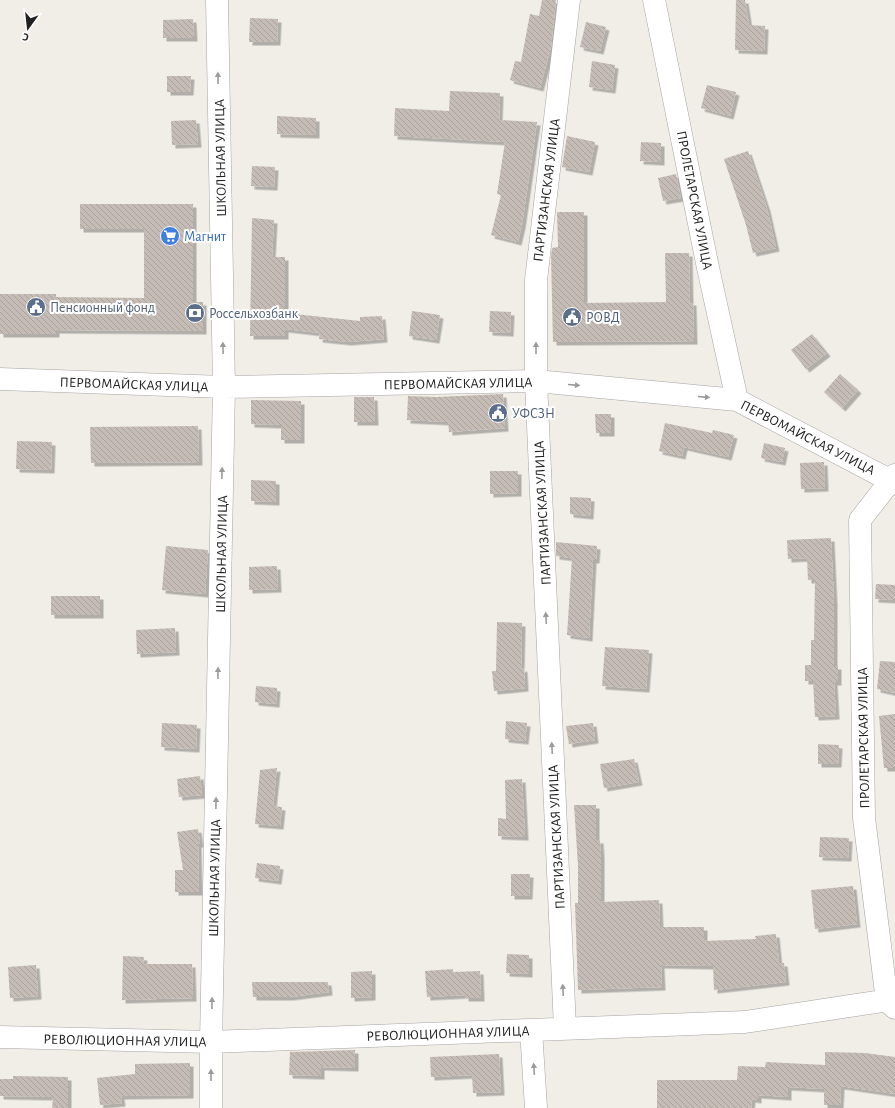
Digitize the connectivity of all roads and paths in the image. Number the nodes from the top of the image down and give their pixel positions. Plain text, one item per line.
1 (217, 0) edge
2 (569, 0) edge
3 (654, 0) edge
4 (0, 379) edge
5 (536, 381) junction
6 (224, 387) junction
7 (737, 400) junction
8 (894, 479) edge
9 (892, 1003) edge
10 (565, 1028) junction
11 (532, 1030) junction
12 (0, 1037) edge
13 (211, 1042) junction
14 (211, 1108) edge
15 (536, 1108) edge

6 -> 1 street, ШКОЛЬНАЯ УЛИЦА
5 -> 2 street, ПАРТИЗАНСКАЯ УЛИЦА
3 - 7 street, ПРОЛЕТАРСКАЯ УЛИЦА
4 - 6 street, ПЕРВОМАЙСКАЯ УЛИЦА
5 - 6 street, ПЕРВОМАЙСКАЯ УЛИЦА
5 -> 7 street, ПЕРВОМАЙСКАЯ УЛИЦА
10 -> 5 street, ПАРТИЗАНСКАЯ УЛИЦА
13 -> 6 street, ШКОЛЬНАЯ УЛИЦА
7 - 8 street, ПЕРВОМАЙСКАЯ УЛИЦА
8 - 9 street, ПРОЛЕТАРСКАЯ УЛИЦА
9 - 10 street, РЕВОЛЮЦИОННАЯ УЛИЦА
10 - 11 street, РЕВОЛЮЦИОННАЯ УЛИЦА
11 - 13 street, РЕВОЛЮЦИОННАЯ УЛИЦА
15 -> 11 street
12 - 13 street, РЕВОЛЮЦИОННАЯ УЛИЦА
14 -> 13 street, ШКОЛЬНАЯ УЛИЦА

